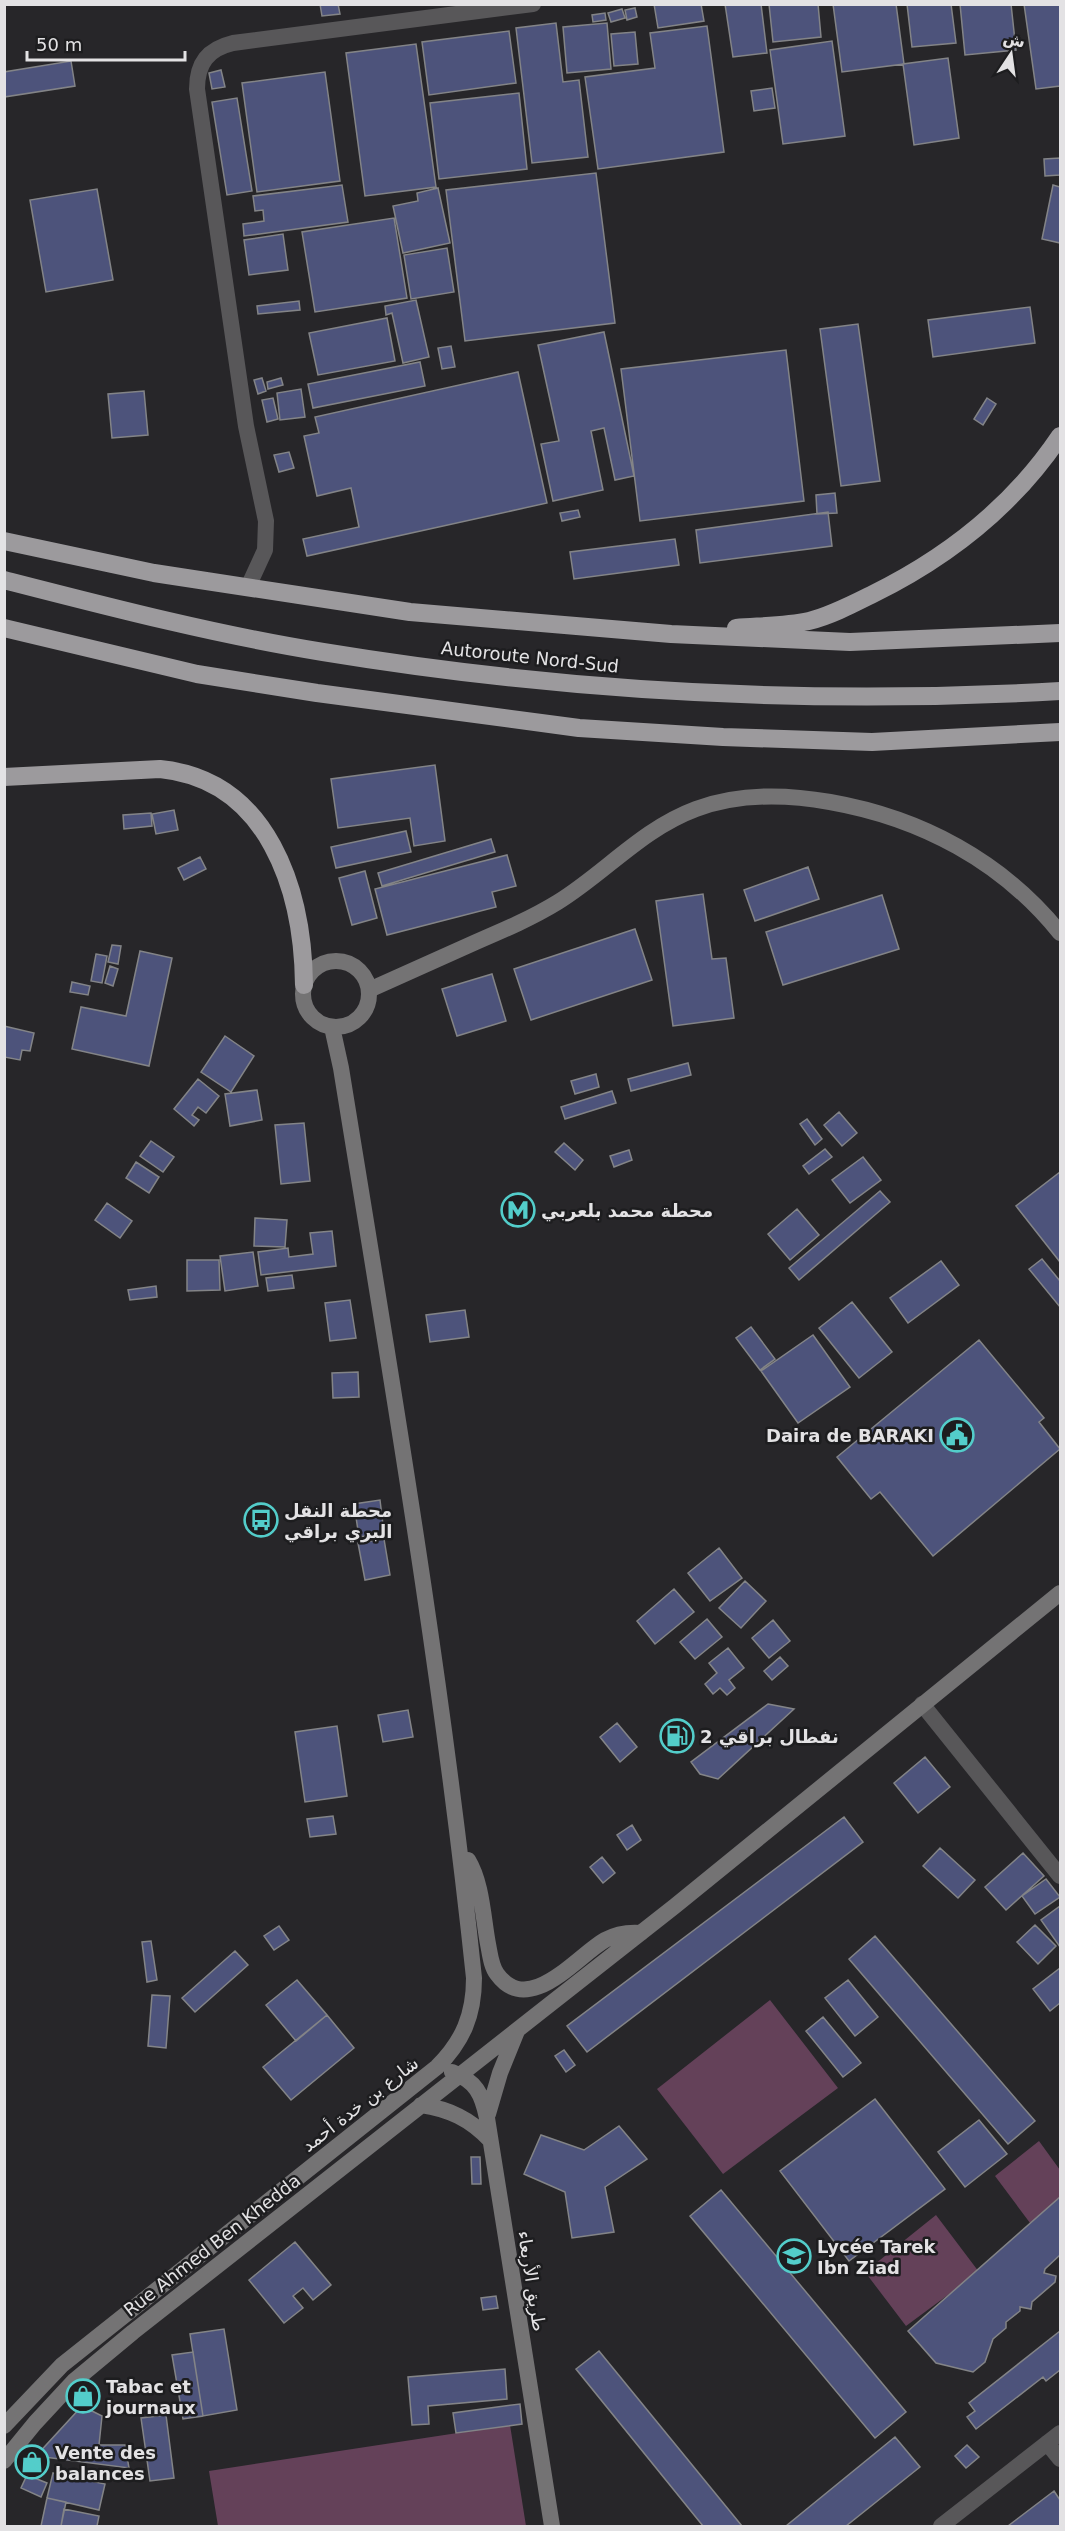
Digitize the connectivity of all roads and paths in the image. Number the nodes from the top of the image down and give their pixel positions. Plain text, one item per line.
1 (533, 4) edge
2 (1060, 436) edge
3 (4, 541) edge
4 (4, 580) edge
5 (248, 587) junction
6 (4, 628) edge
7 (1060, 633) edge
8 (671, 634) junction
9 (1060, 691) edge
10 (1060, 732) edge
11 (4, 777) edge
12 (1060, 933) edge
13 (304, 985) junction
14 (369, 990) junction
15 (332, 1027) junction
16 (1060, 1593) edge
17 (922, 1704) junction
18 (460, 1849) junction
19 (1060, 1876) edge
20 (640, 1933) junction
21 (518, 2029) junction
22 (437, 2067) junction
23 (460, 2075) junction
24 (421, 2105) junction
25 (487, 2118) junction
26 (490, 2140) junction
27 (4, 2426) edge
28 (1054, 2438) edge
29 (1060, 2459) edge
30 (4, 2461) edge
31 (552, 2526) edge
32 (941, 2526) edge

1 - 5 street
2 - 8 highway
3 - 5 highway
4 - 9 highway, Autoroute Nord-Sud
5 - 8 highway
6 - 10 highway
7 - 8 highway
11 - 13 highway
12 - 14 main road
13 - 14 main road
13 - 15 main road
14 - 15 main road
15 - 18 main road, شارع بن خدة أحمد
16 - 17 main road, Rue Ahmed Ben Khedda
17 - 19 street
17 - 20 main road, Rue Ahmed Ben Khedda
18 - 20 main road
18 - 22 main road, شارع بن خدة أحمد
20 - 21 main road, Rue Ahmed Ben Khedda
21 - 23 main road, Rue Ahmed Ben Khedda
21 - 25 main road
22 - 23 main road, طريق الأربعاء
22 - 27 main road, شارع بن خدة أحمد
23 - 24 main road, Rue Ahmed Ben Khedda
23 - 25 main road, طريق الأربعاء
24 - 26 main road
24 - 30 main road, Rue Ahmed Ben Khedda
25 - 26 main road, طريق الأربعاء
26 - 31 main road, طريق الأربعاء
28 - 29 street
28 - 32 street

